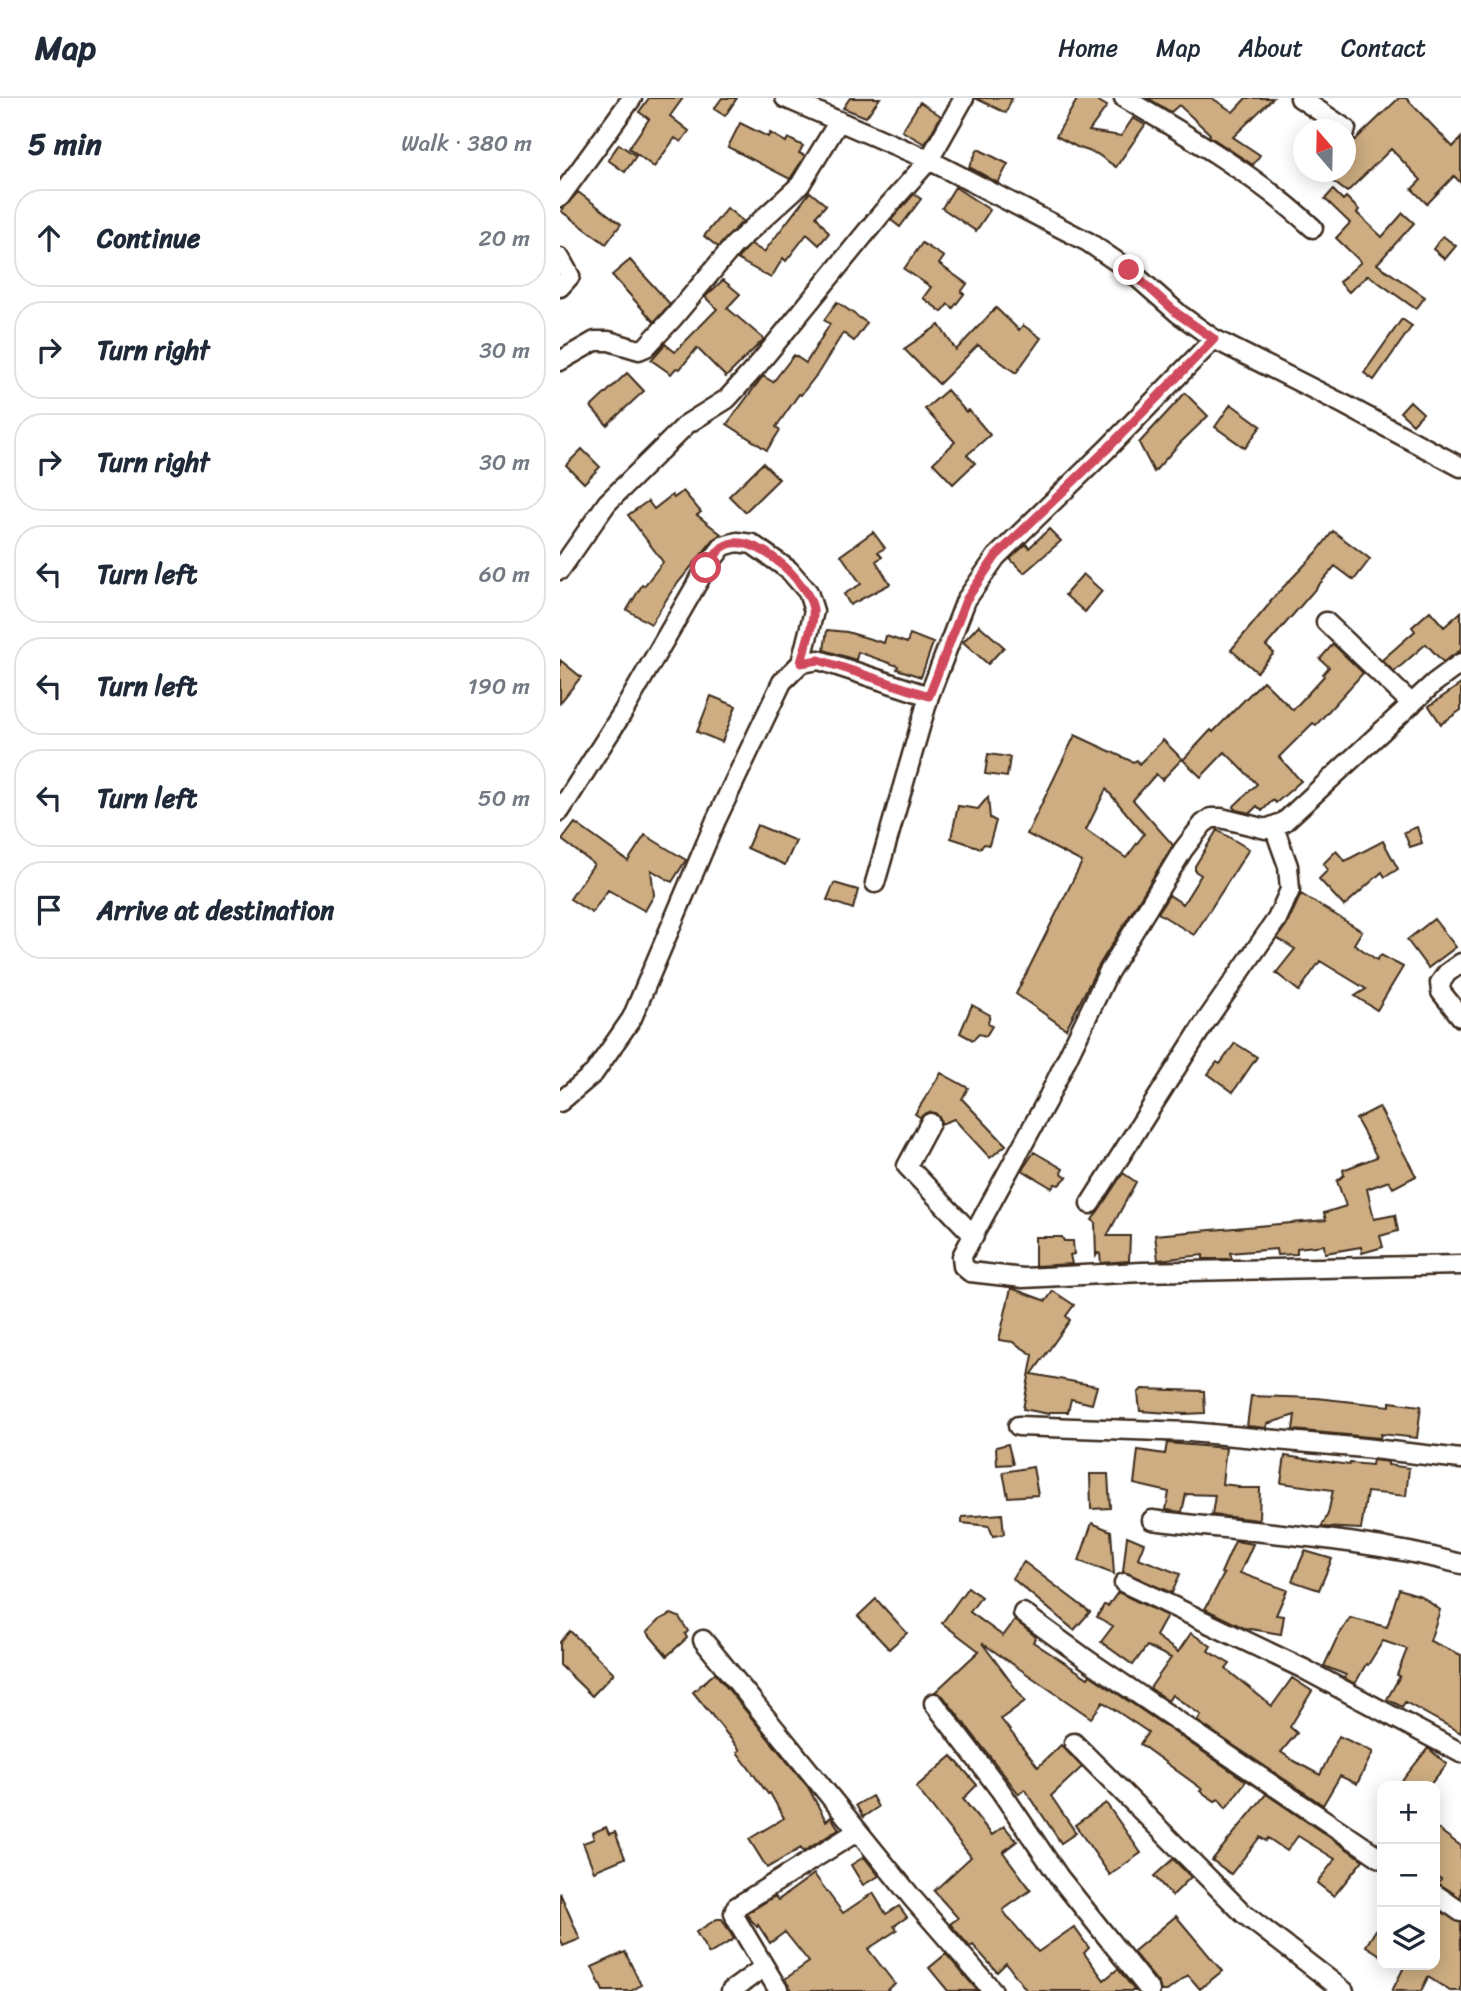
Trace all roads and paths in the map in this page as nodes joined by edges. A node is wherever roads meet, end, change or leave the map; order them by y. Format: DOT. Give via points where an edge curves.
graph roads {
  1 [pos="632,98"];
  2 [pos="785,98"];
  3 [pos="964,98"];
  4 [pos="1124,98"];
  5 [pos="1300,98"];
  6 [pos="1331,119"];
  7 [pos="839,121"];
  8 [pos="929,160"];
  9 [pos="560,197"];
  10 [pos="1313,228"];
  11 [pos="560,258"];
  12 [pos="560,287"];
  13 [pos="1214,339"];
  14 [pos="560,361"];
  15 [pos="1461,467"];
  16 [pos="560,570"];
  17 [pos="1326,622"];
  18 [pos="801,663"];
  19 [pos="1461,663"];
  20 [pos="929,696"];
  21 [pos="1412,704"];
  22 [pos="560,811"];
  23 [pos="1274,827"];
  24 [pos="875,883"];
  25 [pos="1461,964"];
  26 [pos="1461,1017"];
  27 [pos="560,1102"];
  28 [pos="930,1123"];
  29 [pos="1090,1204"];
  30 [pos="974,1236"];
  31 [pos="1461,1265"];
  32 [pos="1018,1426"];
  33 [pos="1461,1459"];
  34 [pos="1152,1520"];
  35 [pos="1461,1564"];
  36 [pos="1125,1583"];
  37 [pos="1023,1613"];
  38 [pos="703,1640"];
  39 [pos="934,1703"];
  40 [pos="1074,1743"];
  41 [pos="1461,1753"];
  42 [pos="858,1831"];
  43 [pos="1377,1857"];
  44 [pos="1440,1897"];
  45 [pos="1461,1912"];
  46 [pos="764,1967"];
  47 [pos="731,1991"];
  48 [pos="779,1991"];
  49 [pos="993,1991"];
  50 [pos="1150,1991"];
  51 [pos="1344,1991"];
  1 -- 9 [label="street"];
  2 -- 7 [label="street"];
  3 -- 8 [label="street"];
  4 -- 10 [label="street" via="1223,160"];
  5 -- 6 [label="street"];
  7 -- 8 [label="street"];
  7 -- 14 [label="street" via="800,185 734,245 646,347 595,341"];
  8 -- 13 [label="street" via="1088,242"];
  8 -- 16 [label="street" via="757,366 727,399 667,442 607,503"];
  11 -- 12 [label="street" via="570,276"];
  13 -- 15 [label="street"];
  13 -- 20 [label="street" via="996,556 966,600"];
  17 -- 21 [label="street"];
  18 -- 20 [label="street" via="819,660"];
  18 -- 22 [label="street" via="814,611 808,592 789,570 752,544 723,546"];
  18 -- 27 [label="street" via="782,682 716,820 632,1018 594,1073"];
  19 -- 21 [label="street"];
  20 -- 24 [label="street"];
  21 -- 23 [label="street"];
  23 -- 29 [label="street" via="1288,866 1290,890 1277,919"];
  23 -- 30 [label="street" via="1266,830 1211,818 1183,850 1108,973"];
  25 -- 26 [label="street" via="1440,983 1441,992"];
  28 -- 30 [label="street" via="907,1166"];
  30 -- 31 [label="street" via="962,1256 963,1266 970,1272 1023,1278"];
  32 -- 33 [label="street" via="1190,1432"];
  34 -- 35 [label="street" via="1340,1539"];
  36 -- 41 [label="street" via="1302,1668"];
  37 -- 43 [label="street"];
  38 -- 42 [label="street"];
  39 -- 50 [label="street" via="1059,1877"];
  40 -- 51 [label="street" via="1244,1914"];
  42 -- 46 [label="street" via="736,1907 736,1919"];
  42 -- 49 [label="street"];
  44 -- 45 [label="street"];
  46 -- 47 [label="street"];
  46 -- 48 [label="street"];
}
